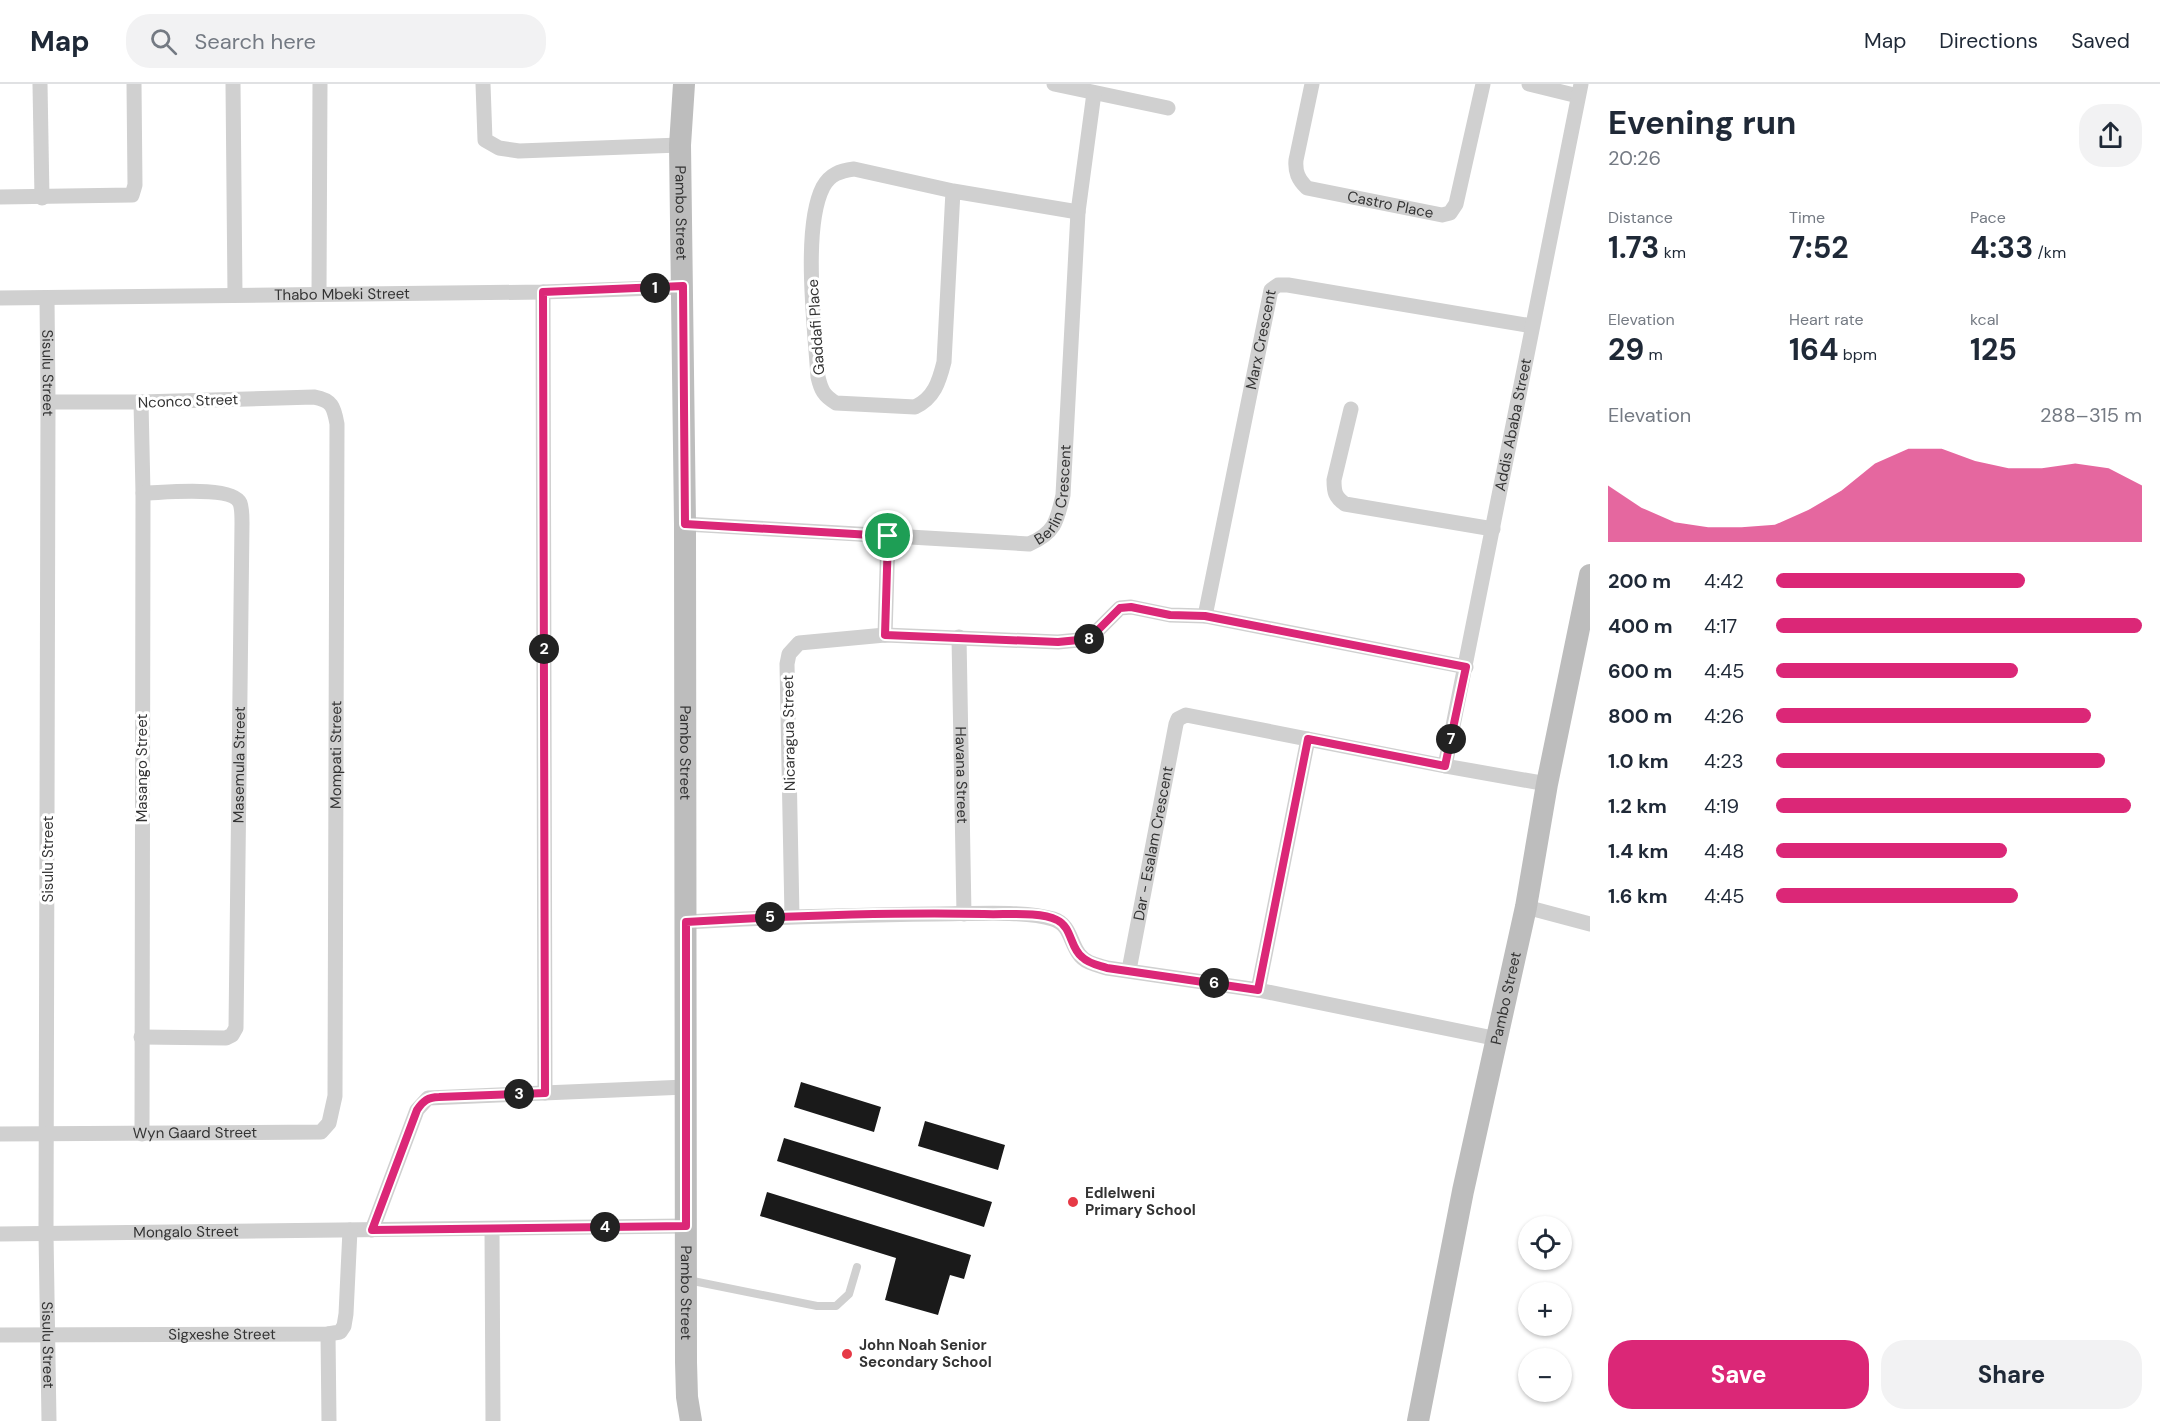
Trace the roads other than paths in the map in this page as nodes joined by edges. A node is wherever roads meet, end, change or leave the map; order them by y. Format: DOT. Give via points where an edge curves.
graph roads {
  1 [pos="40,84"];
  2 [pos="134,84"];
  3 [pos="233,84"];
  4 [pos="320,84"];
  5 [pos="483,84"];
  6 [pos="684,84"];
  7 [pos="1054,84"];
  8 [pos="1312,84"];
  9 [pos="1483,84"];
  10 [pos="1529,84"];
  11 [pos="1580,90"];
  12 [pos="1094,93"];
  13 [pos="1168,108"];
  14 [pos="680,145"];
  15 [pos="953,191"];
  16 [pos="0,197"];
  17 [pos="42,198"];
  18 [pos="1078,212"];
  19 [pos="683,286"];
  20 [pos="543,292"];
  21 [pos="319,294"];
  22 [pos="235,295"];
  23 [pos="0,298"];
  24 [pos="47,298"];
  25 [pos="1532,326"];
  26 [pos="327,400"];
  27 [pos="48,402"];
  28 [pos="141,402"];
  29 [pos="1351,409"];
  30 [pos="143,493"];
  31 [pos="685,524"];
  32 [pos="1492,529"];
  33 [pos="888,536"];
  34 [pos="1590,575"];
  35 [pos="1205,616"];
  36 [pos="885,635"];
  37 [pos="959,637"];
  38 [pos="1466,667"];
  39 [pos="1308,739"];
  40 [pos="1445,766"];
  41 [pos="1547,784"];
  42 [pos="1526,907"];
  43 [pos="964,914"];
  44 [pos="792,916"];
  45 [pos="686,922"];
  46 [pos="1590,924"];
  47 [pos="1129,970"];
  48 [pos="1258,990"];
  49 [pos="141,1037"];
  50 [pos="1498,1039"];
  51 [pos="686,1088"];
  52 [pos="545,1093"];
  53 [pos="332,1114"];
  54 [pos="0,1134"];
  55 [pos="47,1134"];
  56 [pos="142,1134"];
  57 [pos="686,1226"];
  58 [pos="492,1228"];
  59 [pos="350,1230"];
  60 [pos="372,1230"];
  61 [pos="0,1234"];
  62 [pos="46,1234"];
  63 [pos="857,1267"];
  64 [pos="687,1280"];
  65 [pos="328,1334"];
  66 [pos="0,1335"];
  67 [pos="49,1335"];
  68 [pos="49,1421"];
  69 [pos="329,1421"];
  70 [pos="493,1421"];
  71 [pos="691,1421"];
  72 [pos="1418,1421"];
  1 -- 17 [label="street"];
  2 -- 17 [label="street" via="132,195"];
  3 -- 22 [label="street"];
  4 -- 21 [label="street"];
  5 -- 14 [label="street" via="485,140 499,148 519,151"];
  6 -- 14 [label="street, Pambo Street"];
  7 -- 12 [label="street"];
  8 -- 9 [label="street, Castro Place" via="1295,171 1307,188 1442,214 1450,213 1456,204"];
  10 -- 11 [label="street"];
  11 -- 25 [label="street, Addis Ababa Street"];
  12 -- 13 [label="street"];
  12 -- 18 [label="street, Berlin Crescent"];
  14 -- 19 [label="street, Pambo Street"];
  15 -- 15 [label="street, Gaddafi Place" via="854,169 837,172 824,186 813,222 813,287 818,377 826,397 836,403 915,407 932,395 944,362"];
  15 -- 18 [label="street, Gaddafi Place"];
  16 -- 17 [label="street"];
  18 -- 33 [label="street, Berlin Crescent" via="1063,495 1052,529 1029,544"];
  19 -- 20 [label="street, Thabo Mbeki Street"];
  19 -- 31 [label="street, Pambo Street"];
  20 -- 21 [label="street, Thabo Mbeki Street"];
  20 -- 52 [label="street"];
  21 -- 22 [label="street, Thabo Mbeki Street"];
  22 -- 24 [label="street, Thabo Mbeki Street"];
  23 -- 24 [label="street, Thabo Mbeki Street"];
  24 -- 27 [label="street, Sisulu Street"];
  25 -- 32 [label="street, Addis Ababa Street"];
  25 -- 35 [label="street, Marx Crescent" via="1288,285 1271,290"];
  26 -- 28 [label="street, Nconco Street" via="314,397"];
  26 -- 53 [label="street, Mompati Street" via="334,407 337,424"];
  27 -- 28 [label="street, Nconco Street"];
  27 -- 55 [label="street, Sisulu Street"];
  28 -- 30 [label="street, Masango Street"];
  29 -- 32 [label="street" via="1334,480 1337,499 1345,504"];
  30 -- 49 [label="street, Masango Street"];
  30 -- 49 [label="street, Masemula Street" via="226,493 240,503 242,523 236,1028 226,1038"];
  31 -- 33 [label="street, Berlin Crescent"];
  31 -- 45 [label="street, Pambo Street"];
  32 -- 38 [label="street, Addis Ababa Street"];
  33 -- 36 [label="street"];
  34 -- 41 [label="street, Pambo Street"];
  35 -- 37 [label="street, Nicaragua Street" via="1125,607 1084,640"];
  35 -- 38 [label="street, Nicaragua Street"];
  36 -- 37 [label="street, Nicaragua Street"];
  36 -- 44 [label="street, Nicaragua Street" via="808,641 799,643 789,654"];
  37 -- 43 [label="street, Havana Street"];
  38 -- 40 [label="street, Addis Ababa Street"];
  39 -- 40 [label="street, Dar - Esalam Crescent"];
  39 -- 47 [label="street, Dar - Esalam Crescent" via="1186,715 1178,719"];
  39 -- 48 [label="street"];
  40 -- 41 [label="street, Dar - Esalam Crescent"];
  41 -- 42 [label="street, Pambo Street"];
  42 -- 46 [label="street"];
  42 -- 50 [label="street, Pambo Street"];
  43 -- 44 [label="street"];
  43 -- 47 [label="street" via="1040,915 1057,920 1069,931 1079,956 1107,968"];
  44 -- 45 [label="street"];
  45 -- 51 [label="street, Pambo Street"];
  47 -- 48 [label="street"];
  48 -- 50 [label="street"];
  49 -- 56 [label="street, Masango Street"];
  50 -- 72 [label="street, Pambo Street" via="1462,1191"];
  51 -- 52 [label="street"];
  51 -- 57 [label="street, Pambo Street"];
  52 -- 60 [label="street" via="428,1098 417,1110"];
  53 -- 56 [label="street, Wyn Gaard Street" via="321,1132"];
  54 -- 55 [label="street, Wyn Gaard Street"];
  55 -- 56 [label="street, Wyn Gaard Street"];
  55 -- 62 [label="street, Sisulu Street"];
  57 -- 58 [label="street, Mongalo Street"];
  57 -- 64 [label="street, Pambo Street"];
  58 -- 60 [label="street, Mongalo Street"];
  58 -- 70 [label="street"];
  59 -- 60 [label="street, Mongalo Street"];
  59 -- 62 [label="street, Mongalo Street"];
  59 -- 65 [label="street" via="345,1326 340,1332"];
  61 -- 62 [label="street, Mongalo Street"];
  62 -- 67 [label="street, Sisulu Street"];
  63 -- 64 [label="lane" via="849,1294 836,1306 817,1306"];
  64 -- 71 [label="street, Pambo Street" via="686,1362"];
  65 -- 67 [label="street, Sigxeshe Street"];
  65 -- 69 [label="street"];
  66 -- 67 [label="street, Sigxeshe Street"];
  67 -- 68 [label="street, Sisulu Street"];
}
